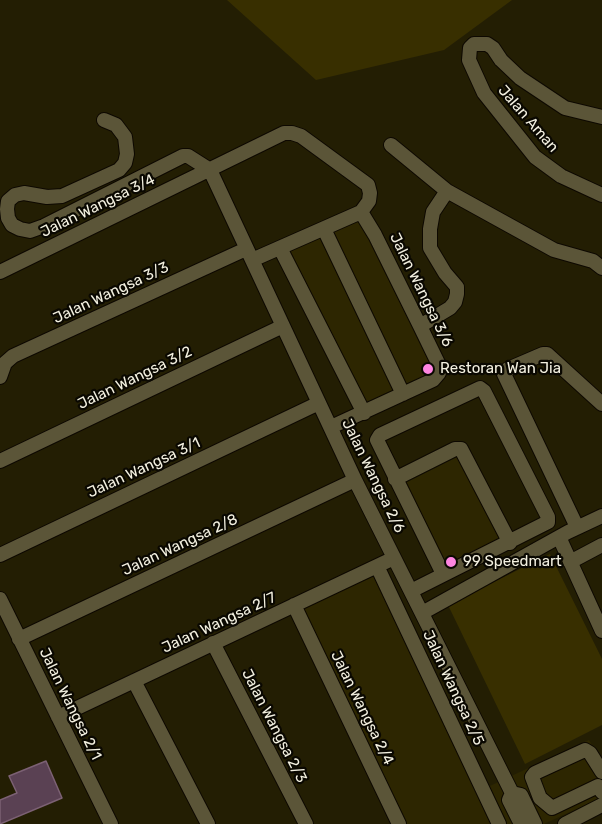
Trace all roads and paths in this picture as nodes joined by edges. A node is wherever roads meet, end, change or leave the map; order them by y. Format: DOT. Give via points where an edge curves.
graph roads {
  1 [pos="602,117"];
  2 [pos="104,120"];
  3 [pos="391,145"];
  4 [pos="210,170"];
  5 [pos="447,191"];
  6 [pos="602,195"];
  7 [pos="361,212"];
  8 [pos="324,229"];
  9 [pos="280,248"];
  10 [pos="249,255"];
  11 [pos="602,268"];
  12 [pos="0,272"];
  13 [pos="284,326"];
  14 [pos="420,326"];
  15 [pos="0,377"];
  16 [pos="403,394"];
  17 [pos="319,403"];
  18 [pos="602,404"];
  19 [pos="364,413"];
  20 [pos="331,427"];
  21 [pos="0,461"];
  22 [pos="395,479"];
  23 [pos="355,480"];
  24 [pos="602,516"];
  25 [pos="577,527"];
  26 [pos="559,537"];
  27 [pos="510,543"];
  28 [pos="602,545"];
  29 [pos="0,555"];
  30 [pos="394,558"];
  31 [pos="570,562"];
  32 [pos="377,566"];
  33 [pos="443,574"];
  34 [pos="411,591"];
  35 [pos="0,599"];
  36 [pos="294,605"];
  37 [pos="422,613"];
  38 [pos="602,631"];
  39 [pos="19,639"];
  40 [pos="213,644"];
  41 [pos="135,681"];
  42 [pos="58,717"];
  43 [pos="602,772"];
  44 [pos="602,792"];
  45 [pos="512,793"];
  46 [pos="602,805"];
  47 [pos="517,822"];
  48 [pos="111,824"];
  49 [pos="208,824"];
  50 [pos="306,824"];
  51 [pos="399,824"];
  52 [pos="499,824"];
  53 [pos="535,824"];
  54 [pos="565,824"];
  1 -- 6 [label="street, Jalan Aman" via="565,108 520,78 487,44 470,48 469,60 484,93 535,157 561,176"];
  2 -- 4 [label="street" via="116,125 125,137 127,154 119,170 62,196 15,195 6,209 12,225 30,231 44,226 183,156"];
  3 -- 5 [label="street"];
  4 -- 7 [label="street, Jalan Wangsa 3/4" via="274,137 292,133 308,140 368,184 369,201"];
  4 -- 10 [label="street, Jalan Wangsa 2/6"];
  4 -- 12 [label="street, Jalan Wangsa 3/4"];
  5 -- 11 [label="street" via="554,250 593,261"];
  5 -- 14 [label="street" via="433,212 430,248 458,294 450,308"];
  7 -- 8 [label="street, Jalan Wangsa 3/3"];
  7 -- 14 [label="street, Jalan Wangsa 3/6"];
  8 -- 9 [label="street, Jalan Wangsa 3/3"];
  8 -- 16 [label="street"];
  9 -- 10 [label="street, Jalan Wangsa 3/3"];
  9 -- 19 [label="street"];
  10 -- 13 [label="street, Jalan Wangsa 2/6"];
  10 -- 15 [label="street, Jalan Wangsa 3/3" via="13,356 5,363"];
  13 -- 17 [label="street, Jalan Wangsa 2/6"];
  13 -- 21 [label="street, Jalan Wangsa 3/2"];
  14 -- 16 [label="street, Jalan Wangsa 3/6" via="439,373 434,380"];
  16 -- 19 [label="street, Jalan Wangsa 3/6"];
  17 -- 20 [label="street, Jalan Wangsa 2/6"];
  17 -- 29 [label="street, Jalan Wangsa 3/1"];
  18 -- 25 [label="street" via="547,354 504,374"];
  19 -- 20 [label="street, Jalan Wangsa 3/6"];
  20 -- 23 [label="street, Jalan Wangsa 2/6"];
  22 -- 27 [label="street" via="460,449"];
  22 -- 27 [label="street" via="377,443 378,437 482,389 549,519"];
  22 -- 33 [label="street"];
  23 -- 30 [label="street, Jalan Wangsa 2/6"];
  23 -- 39 [label="street, Jalan Wangsa 2/8"];
  24 -- 25 [label="street"];
  25 -- 26 [label="street"];
  26 -- 31 [label="street"];
  26 -- 37 [label="street"];
  27 -- 33 [label="street"];
  28 -- 31 [label="street"];
  30 -- 32 [label="street, Jalan Wangsa 2/7"];
  30 -- 34 [label="street, Jalan Wangsa 2/6"];
  31 -- 38 [label="street"];
  32 -- 36 [label="street, Jalan Wangsa 2/7"];
  32 -- 52 [label="street, Jalan Wangsa 2/5"];
  33 -- 34 [label="street"];
  34 -- 37 [label="street, Jalan Wangsa 2/6"];
  35 -- 39 [label="street, Jalan Wangsa 2/1"];
  36 -- 40 [label="street, Jalan Wangsa 2/7"];
  36 -- 51 [label="street, Jalan Wangsa 2/4"];
  37 -- 45 [label="street, Jalan Wangsa 2/6"];
  39 -- 42 [label="street, Jalan Wangsa 2/1"];
  40 -- 41 [label="street, Jalan Wangsa 2/7"];
  40 -- 50 [label="street, Jalan Wangsa 2/3"];
  41 -- 42 [label="street, Jalan Wangsa 2/7"];
  41 -- 49 [label="street"];
  42 -- 48 [label="street, Jalan Wangsa 2/1"];
  43 -- 44 [label="street" via="585,750 535,772 532,777 540,798 552,808 598,786"];
  45 -- 47 [label="street, Jalan Wangsa 2/6" via="509,800"];
  45 -- 53 [label="street, Jalan Wangsa 2/6" via="521,795"];
  46 -- 54 [label="street"];
}
